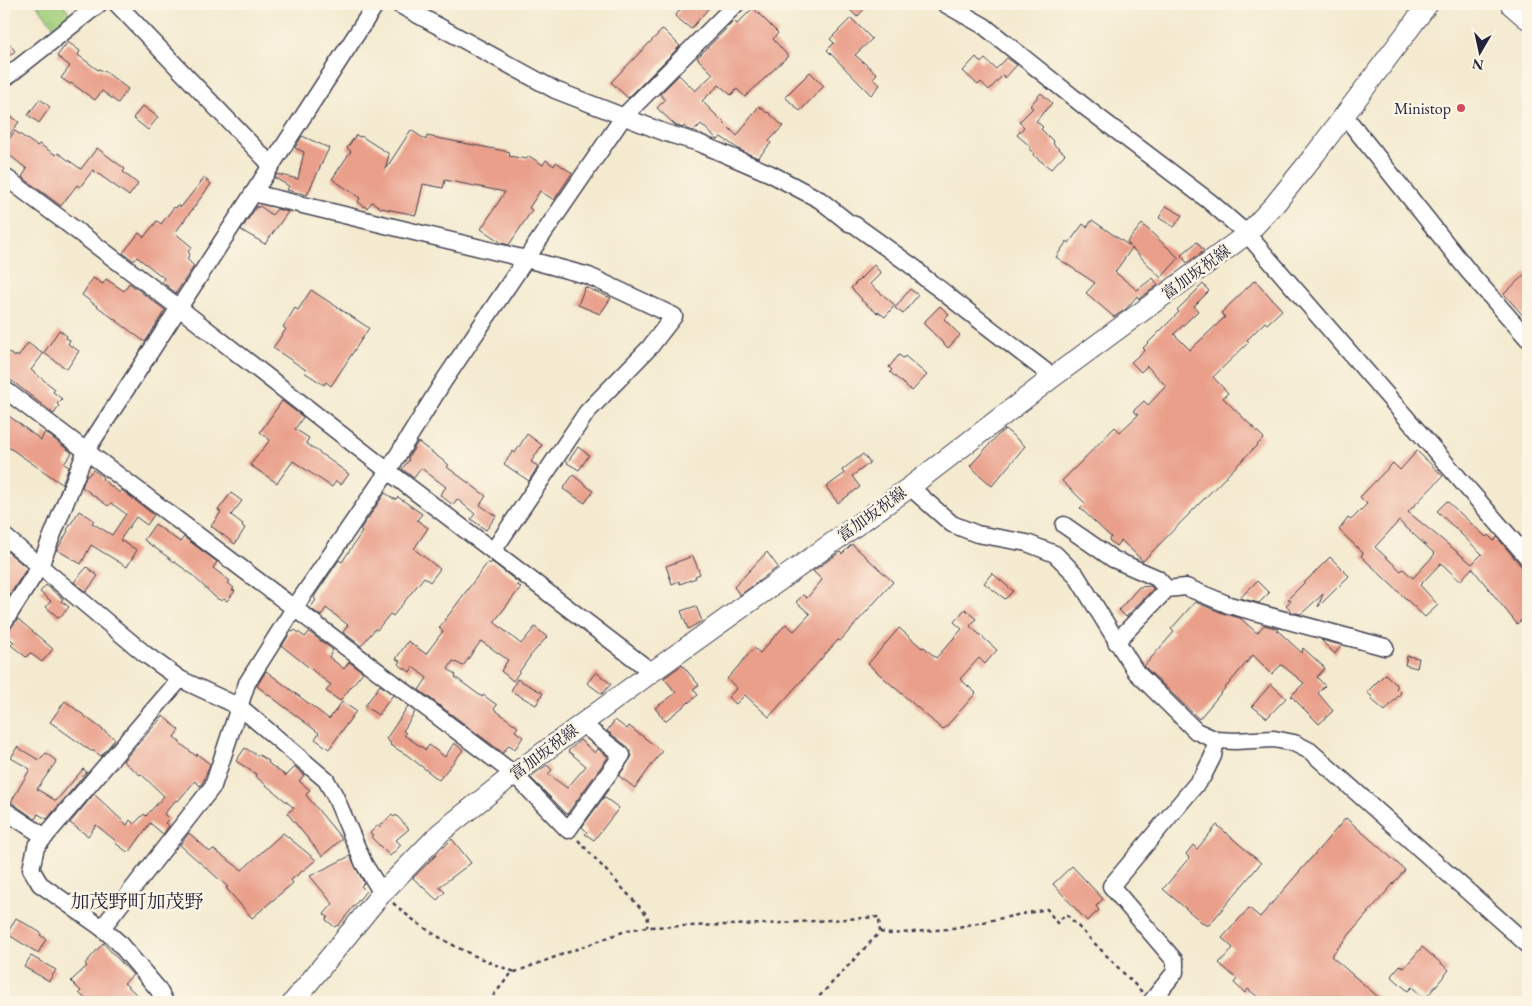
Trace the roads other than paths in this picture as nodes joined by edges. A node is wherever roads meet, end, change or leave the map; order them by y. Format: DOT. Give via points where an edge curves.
graph roads {
  1 [pos="99,4"];
  2 [pos="117,4"];
  3 [pos="376,4"];
  4 [pos="398,4"];
  5 [pos="736,4"];
  6 [pos="945,4"];
  7 [pos="1428,4"];
  8 [pos="1513,4"];
  9 [pos="1528,17"];
  10 [pos="4,80"];
  11 [pos="1344,115"];
  12 [pos="624,116"];
  13 [pos="271,165"];
  14 [pos="4,176"];
  15 [pos="253,193"];
  16 [pos="1246,234"];
  17 [pos="526,259"];
  18 [pos="178,307"];
  19 [pos="1528,339"];
  20 [pos="1053,377"];
  21 [pos="4,388"];
  22 [pos="86,451"];
  23 [pos="388,471"];
  24 [pos="910,487"];
  25 [pos="1064,524"];
  26 [pos="4,536"];
  27 [pos="493,551"];
  28 [pos="1528,558"];
  29 [pos="40,566"];
  30 [pos="1167,589"];
  31 [pos="295,607"];
  32 [pos="4,622"];
  33 [pos="1116,642"];
  34 [pos="1386,647"];
  35 [pos="652,672"];
  36 [pos="180,679"];
  37 [pos="240,707"];
  38 [pos="582,724"];
  39 [pos="1216,740"];
  40 [pos="514,774"];
  41 [pos="4,810"];
  42 [pos="45,837"];
  43 [pos="382,893"];
  44 [pos="102,928"];
  45 [pos="1528,945"];
  46 [pos="296,1001"];
  47 [pos="165,1002"];
  48 [pos="1151,1002"];
  1 -- 10 [label="street"];
  2 -- 13 [label="street"];
  3 -- 13 [label="street"];
  4 -- 12 [label="street" via="555,90"];
  5 -- 12 [label="street"];
  6 -- 16 [label="street" via="984,26 1209,201"];
  7 -- 11 [label="main road, 富加坂祝線"];
  8 -- 9 [label="highway"];
  11 -- 16 [label="main road, 富加坂祝線" via="1275,204"];
  11 -- 19 [label="street" via="1469,272"];
  12 -- 17 [label="street"];
  12 -- 20 [label="street" via="699,143 771,174 820,200 916,269"];
  13 -- 15 [label="street"];
  14 -- 18 [label="street"];
  15 -- 17 [label="street"];
  15 -- 18 [label="street"];
  16 -- 20 [label="main road, 富加坂祝線"];
  16 -- 28 [label="street"];
  17 -- 23 [label="street"];
  17 -- 27 [label="street" via="589,276 674,316 650,347 587,412"];
  18 -- 22 [label="street"];
  18 -- 23 [label="street"];
  20 -- 24 [label="main road, 富加坂祝線"];
  21 -- 22 [label="street"];
  22 -- 29 [label="street"];
  22 -- 31 [label="street"];
  23 -- 27 [label="street"];
  23 -- 31 [label="street"];
  24 -- 33 [label="street" via="952,524 977,534 1027,543 1055,554 1076,575"];
  24 -- 35 [label="main road, 富加坂祝線"];
  25 -- 30 [label="street" via="1113,559 1157,578"];
  26 -- 29 [label="street"];
  27 -- 35 [label="street"];
  29 -- 32 [label="street"];
  29 -- 36 [label="street" via="145,654"];
  30 -- 33 [label="street"];
  30 -- 34 [label="street" via="1186,587 1229,605"];
  31 -- 37 [label="street" via="247,683"];
  31 -- 40 [label="street"];
  33 -- 39 [label="street" via="1136,672 1196,731"];
  35 -- 38 [label="main road, 富加坂祝線"];
  36 -- 37 [label="street"];
  36 -- 42 [label="street"];
  37 -- 43 [label="street" via="326,780 364,864"];
  37 -- 44 [label="street" via="213,786"];
  38 -- 40 [label="main road, 富加坂祝線"];
  38 -- 40 [label="street" via="622,754 568,830"];
  39 -- 45 [label="street" via="1274,739 1294,743 1310,751"];
  39 -- 48 [label="street" via="1213,756 1203,776 1111,886 1175,961 1175,972"];
  40 -- 43 [label="main road, 富加坂祝線" via="441,832"];
  41 -- 42 [label="street"];
  42 -- 44 [label="street" via="36,847 31,869 40,884"];
  43 -- 46 [label="main road, 富加坂祝線"];
  44 -- 47 [label="street" via="147,976"];
}
